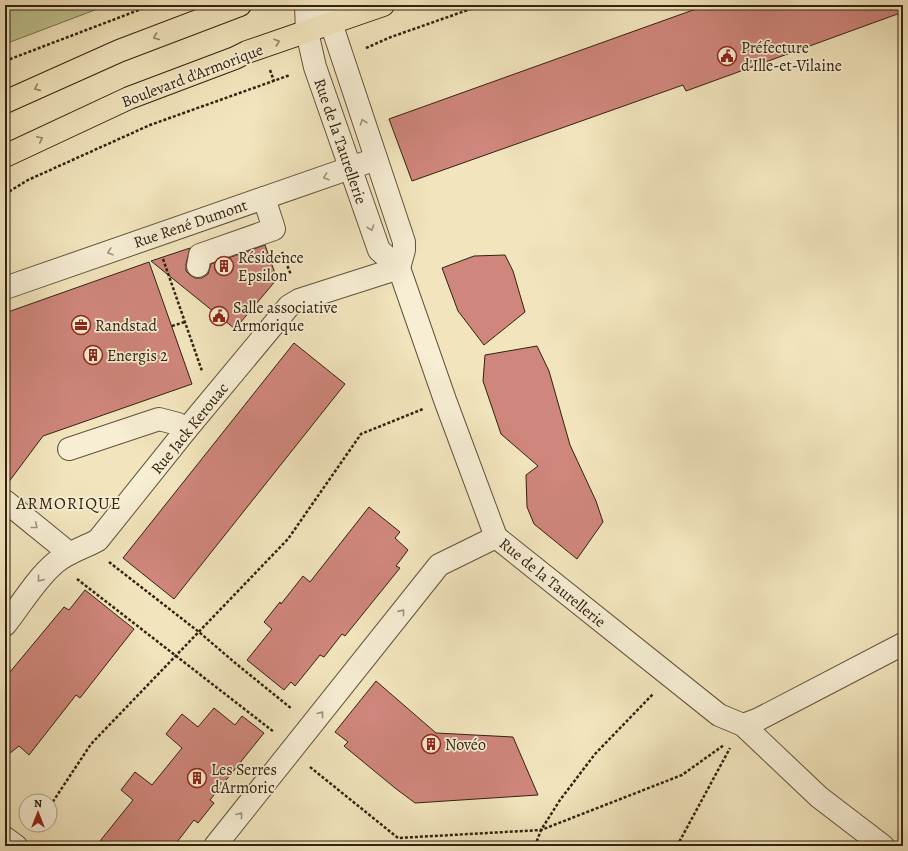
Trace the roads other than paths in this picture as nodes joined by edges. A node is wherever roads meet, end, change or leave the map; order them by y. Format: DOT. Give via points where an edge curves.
graph roads {
  1 [pos="240,5"];
  2 [pos="306,5"];
  3 [pos="320,5"];
  4 [pos="383,5"];
  5 [pos="331,23"];
  6 [pos="307,32"];
  7 [pos="5,102"];
  8 [pos="5,156"];
  9 [pos="376,159"];
  10 [pos="351,167"];
  11 [pos="264,198"];
  12 [pos="198,266"];
  13 [pos="399,268"];
  14 [pos="5,288"];
  15 [pos="186,430"];
  16 [pos="68,449"];
  17 [pos="5,501"];
  18 [pos="496,537"];
  19 [pos="71,554"];
  20 [pos="5,625"];
  21 [pos="903,644"];
  22 [pos="743,725"];
  23 [pos="5,838"];
  24 [pos="16,846"];
  25 [pos="215,846"];
  26 [pos="883,846"];
  1 -- 7 [label="main road, one-way" via="119,51"];
  2 -- 6 [label="street, Rue de la Taurellerie"];
  3 -- 5 [label="street, Rue de la Taurellerie"];
  4 -- 5 [label="main road, Boulevard d'Armorique"];
  5 -- 6 [label="main road, Boulevard d'Armorique"];
  9 -- 5 [label="street, Rue de la Taurellerie, one-way"];
  8 -- 6 [label="main road, Boulevard d'Armorique, one-way" via="129,98 247,52"];
  6 -- 10 [label="street, Rue de la Taurellerie"];
  9 -- 10 [label="street, Rue René Dumont"];
  9 -- 13 [label="street, Rue de la Taurellerie" via="404,242"];
  10 -- 11 [label="street, Rue René Dumont, one-way"];
  10 -- 13 [label="street, Rue de la Taurellerie, one-way" via="379,250"];
  11 -- 12 [label="street" via="274,229 200,255"];
  11 -- 14 [label="street, Rue René Dumont, one-way"];
  13 -- 15 [label="street, Rue Jack Kerouac" via="299,300 289,306"];
  13 -- 18 [label="street, Rue de la Taurellerie"];
  15 -- 16 [label="street" via="178,424 159,419"];
  15 -- 19 [label="street, Rue Jack Kerouac" via="98,540"];
  17 -- 19 [label="street, one-way"];
  18 -- 22 [label="street, Rue de la Taurellerie" via="719,715"];
  25 -- 18 [label="street, one-way" via="439,565"];
  19 -- 20 [label="street, Rue Jack Kerouac, one-way" via="42,576"];
  21 -- 22 [label="street"];
  22 -- 26 [label="street, Rue de la Taurellerie" via="819,797"];
  23 -- 24 [label="street"];
}
